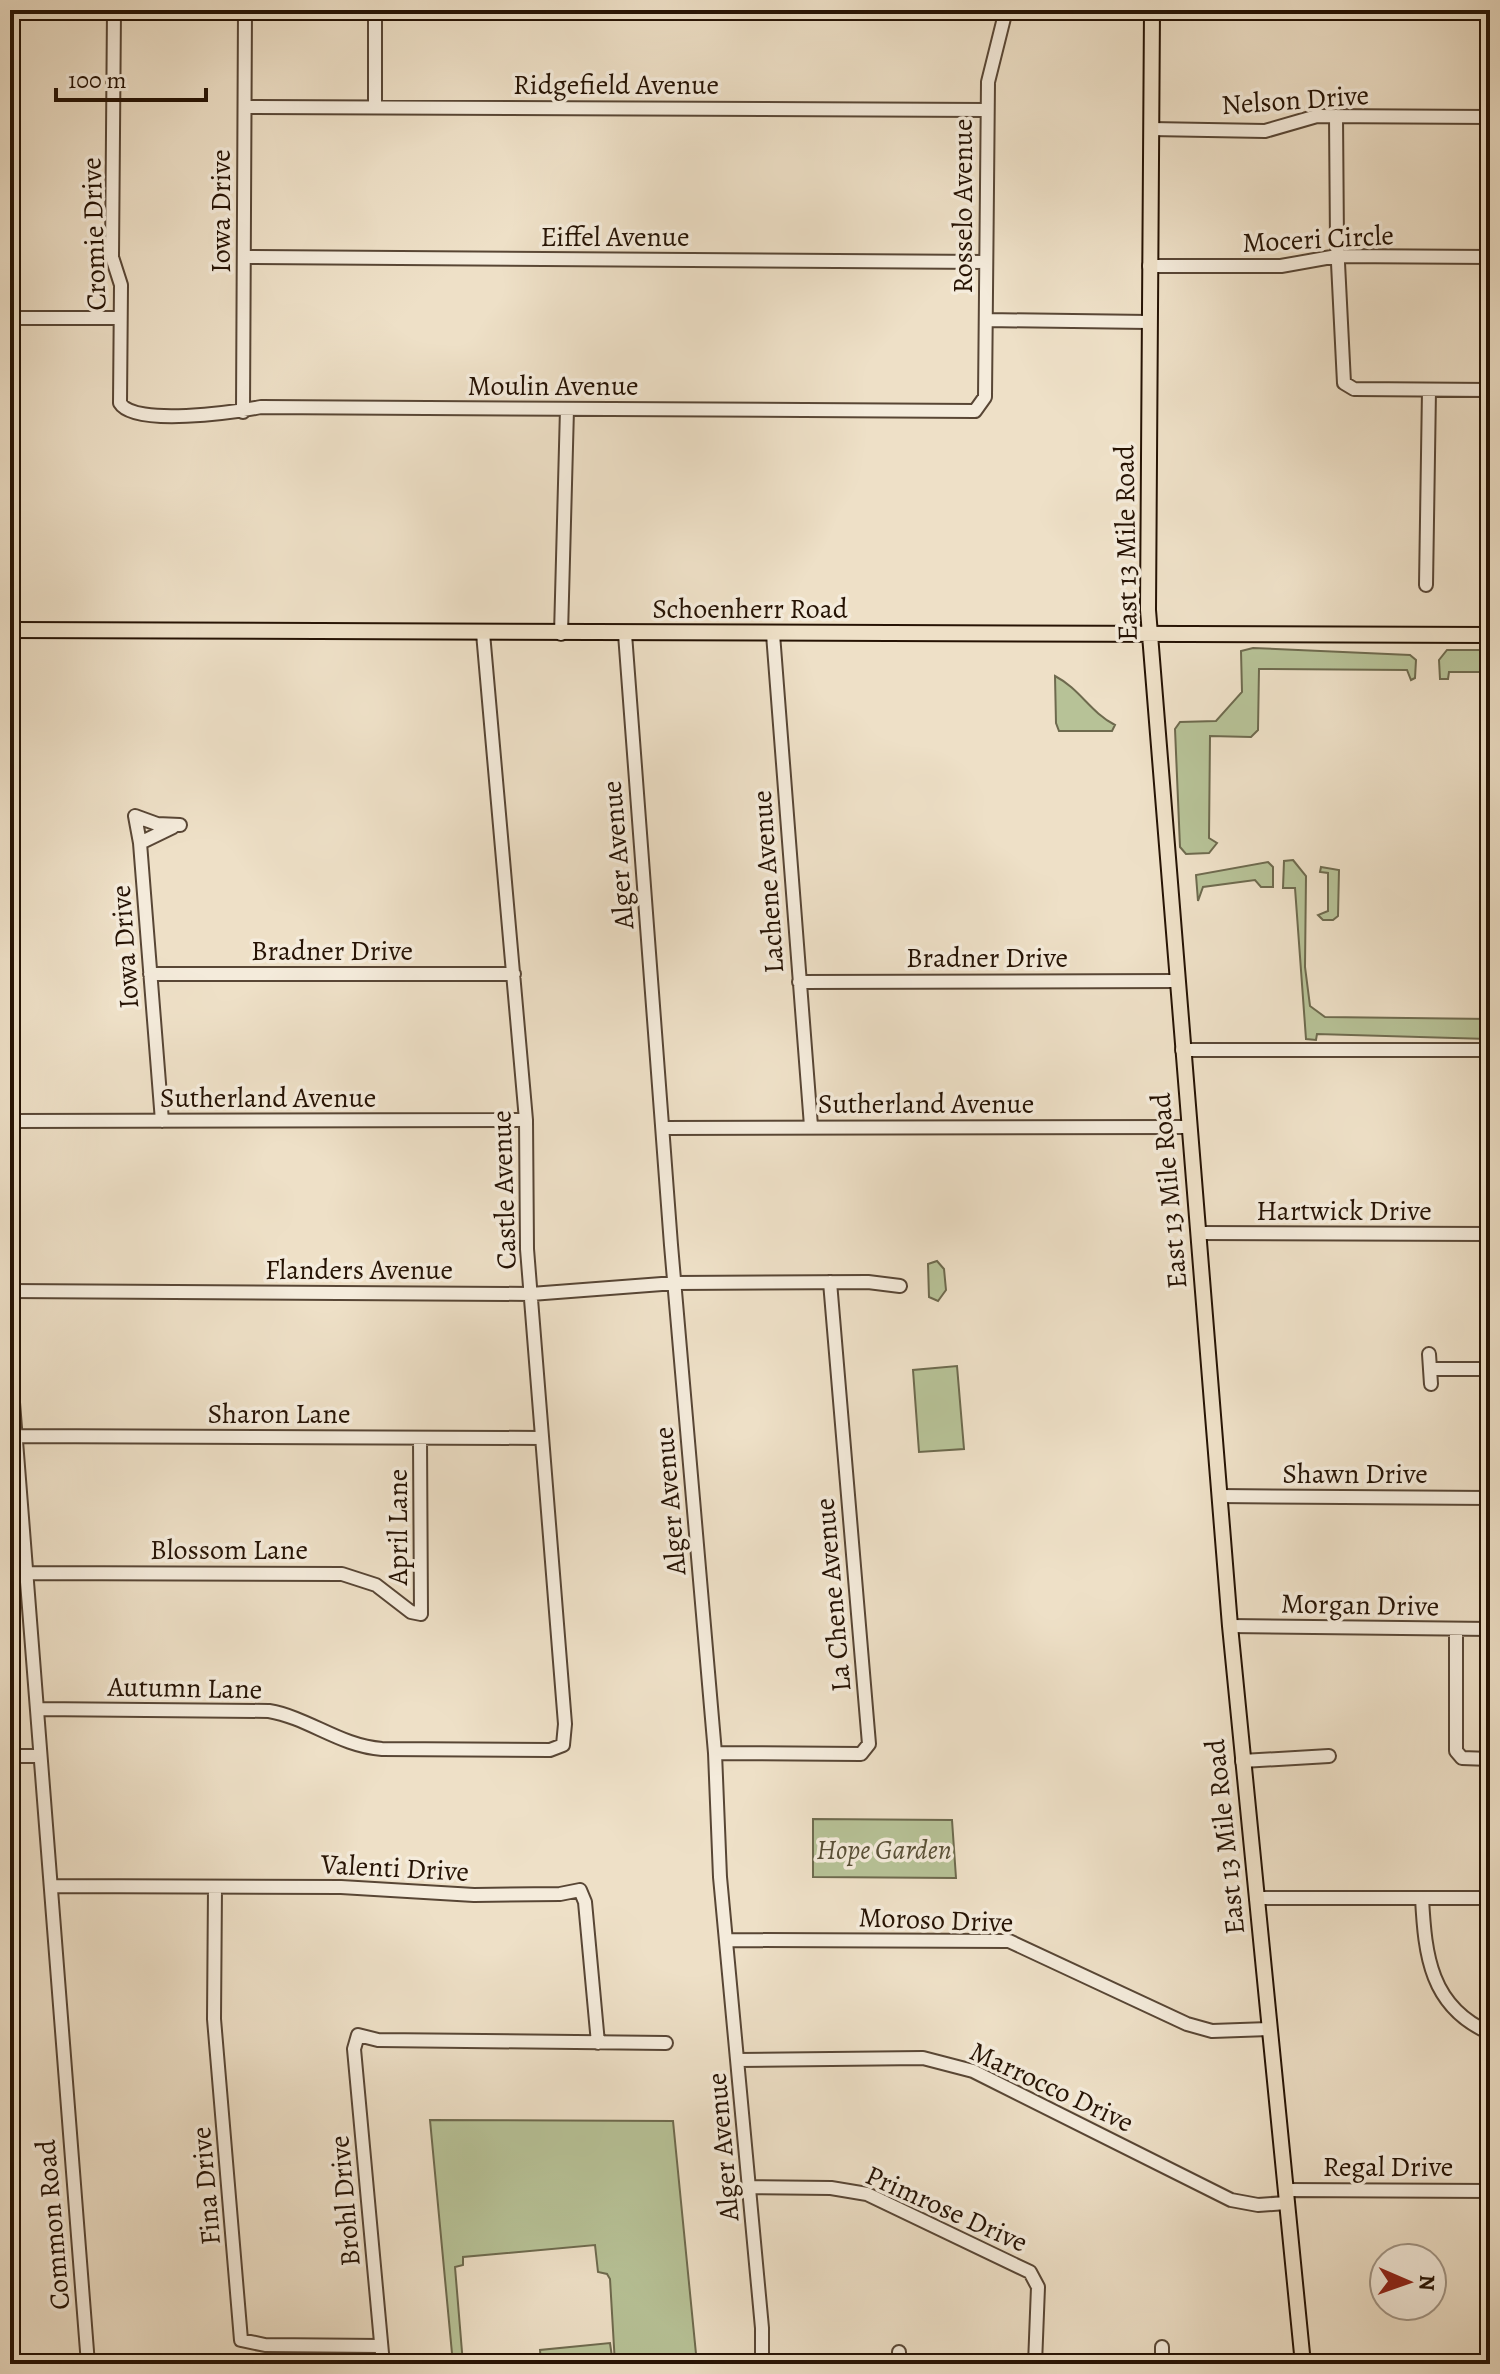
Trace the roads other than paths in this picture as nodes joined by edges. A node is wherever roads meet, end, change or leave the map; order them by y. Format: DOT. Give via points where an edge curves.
graph roads {
  1 [pos="114,10"];
  2 [pos="245,10"];
  3 [pos="375,10"];
  4 [pos="1006,10"];
  5 [pos="1152,10"];
  6 [pos="245,107"];
  7 [pos="375,107"];
  8 [pos="987,110"];
  9 [pos="1336,116"];
  10 [pos="1490,117"];
  11 [pos="1151,129"];
  12 [pos="1337,256"];
  13 [pos="244,257"];
  14 [pos="1490,257"];
  15 [pos="986,262"];
  16 [pos="1149,266"];
  17 [pos="10,318"];
  18 [pos="120,318"];
  19 [pos="986,320"];
  20 [pos="1149,322"];
  21 [pos="1429,390"];
  22 [pos="1490,390"];
  23 [pos="984,404"];
  24 [pos="123,408"];
  25 [pos="567,409"];
  26 [pos="243,412"];
  27 [pos="1426,585"];
  28 [pos="10,630"];
  29 [pos="1151,632"];
  30 [pos="483,633"];
  31 [pos="561,634"];
  32 [pos="625,634"];
  33 [pos="773,634"];
  34 [pos="1490,635"];
  35 [pos="140,843"];
  36 [pos="150,974"];
  37 [pos="514,974"];
  38 [pos="1176,981"];
  39 [pos="799,982"];
  40 [pos="1182,1050"];
  41 [pos="1490,1050"];
  42 [pos="526,1120"];
  43 [pos="10,1121"];
  44 [pos="162,1121"];
  45 [pos="811,1126"];
  46 [pos="1188,1127"];
  47 [pos="663,1128"];
  48 [pos="1198,1233"];
  49 [pos="1490,1234"];
  50 [pos="830,1282"];
  51 [pos="675,1283"];
  52 [pos="900,1286"];
  53 [pos="10,1291"];
  54 [pos="531,1294"];
  55 [pos="1429,1354"];
  56 [pos="10,1364"];
  57 [pos="1430,1369"];
  58 [pos="1490,1369"];
  59 [pos="1431,1384"];
  60 [pos="16,1436"];
  61 [pos="420,1438"];
  62 [pos="542,1438"];
  63 [pos="1219,1496"];
  64 [pos="1490,1498"];
  65 [pos="16,1510"];
  66 [pos="26,1573"];
  67 [pos="421,1614"];
  68 [pos="1230,1626"];
  69 [pos="1456,1629"];
  70 [pos="1490,1629"];
  71 [pos="37,1709"];
  72 [pos="563,1745"];
  73 [pos="715,1753"];
  74 [pos="10,1756"];
  75 [pos="40,1756"];
  76 [pos="1329,1756"];
  77 [pos="1490,1759"];
  78 [pos="1242,1761"];
  79 [pos="51,1886"];
  80 [pos="215,1887"];
  81 [pos="1256,1898"];
  82 [pos="1422,1898"];
  83 [pos="1490,1898"];
  84 [pos="727,1940"];
  85 [pos="1269,2029"];
  86 [pos="1490,2033"];
  87 [pos="598,2043"];
  88 [pos="666,2043"];
  89 [pos="738,2060"];
  90 [pos="749,2187"];
  91 [pos="1490,2191"];
  92 [pos="1285,2196"];
  93 [pos="381,2346"];
  94 [pos="1162,2347"];
  95 [pos="1490,2363"];
  96 [pos="88,2364"];
  97 [pos="383,2364"];
  98 [pos="762,2364"];
  99 [pos="1035,2364"];
  100 [pos="1162,2364"];
  101 [pos="1303,2364"];
  102 [pos="1481,2364"];
  1 -- 18 [label="street, Cromie Drive" via="112,257 121,285"];
  2 -- 6 [label="street, Iowa Drive"];
  3 -- 7 [label="street"];
  4 -- 8 [label="street, Rosselo Avenue" via="989,68"];
  5 -- 11 [label="main road, East 13 Mile Road"];
  6 -- 7 [label="street, Ridgefield Avenue"];
  6 -- 13 [label="street, Iowa Drive"];
  7 -- 8 [label="street, Ridgefield Avenue"];
  8 -- 15 [label="street, Rosselo Avenue"];
  9 -- 10 [label="street, Nelson Drive"];
  9 -- 11 [label="street, Nelson Drive" via="1310,117 1265,131"];
  9 -- 12 [label="street"];
  11 -- 16 [label="main road, East 13 Mile Road"];
  12 -- 14 [label="street, Moceri Circle"];
  12 -- 16 [label="street, Moceri Circle" via="1281,266"];
  12 -- 21 [label="street" via="1342,377 1347,387"];
  13 -- 15 [label="street, Eiffel Avenue"];
  13 -- 26 [label="street, Iowa Drive"];
  15 -- 19 [label="street, Rosselo Avenue"];
  16 -- 20 [label="main road, East 13 Mile Road"];
  17 -- 18 [label="street"];
  18 -- 24 [label="street, Cromie Drive"];
  19 -- 20 [label="street"];
  19 -- 23 [label="street, Rosselo Avenue"];
  20 -- 29 [label="main road, East 13 Mile Road"];
  21 -- 22 [label="street"];
  21 -- 27 [label="street"];
  23 -- 25 [label="street, Moulin Avenue" via="972,412"];
  24 -- 26 [label="street, Moulin Avenue" via="133,414"];
  25 -- 26 [label="street, Moulin Avenue" via="261,407"];
  25 -- 31 [label="street"];
  28 -- 30 [label="main road, Schoenherr Road"];
  29 -- 33 [label="main road, Schoenherr Road"];
  29 -- 34 [label="main road, Schoenherr Road"];
  29 -- 38 [label="main road, East 13 Mile Road"];
  30 -- 31 [label="main road, Schoenherr Road"];
  30 -- 37 [label="street, Castle Avenue"];
  31 -- 32 [label="main road, Schoenherr Road"];
  32 -- 33 [label="main road, Schoenherr Road"];
  32 -- 47 [label="street, Alger Avenue"];
  33 -- 39 [label="street, Lachene Avenue"];
  35 -- 35 [label="street, Iowa Drive" via="135,816 180,825"];
  35 -- 36 [label="street, Iowa Drive"];
  36 -- 37 [label="street, Bradner Drive"];
  36 -- 44 [label="street, Iowa Drive"];
  37 -- 42 [label="street, Castle Avenue"];
  38 -- 39 [label="street, Bradner Drive"];
  38 -- 40 [label="main road, East 13 Mile Road"];
  39 -- 45 [label="street, Lachene Avenue"];
  40 -- 41 [label="street"];
  40 -- 46 [label="main road, East 13 Mile Road"];
  42 -- 44 [label="street, Sutherland Avenue"];
  42 -- 54 [label="street, Castle Avenue"];
  43 -- 44 [label="street, Sutherland Avenue"];
  45 -- 46 [label="street, Sutherland Avenue"];
  45 -- 47 [label="street, Sutherland Avenue"];
  46 -- 48 [label="main road, East 13 Mile Road"];
  47 -- 51 [label="street, Alger Avenue"];
  48 -- 49 [label="street, Hartwick Drive"];
  48 -- 63 [label="main road, East 13 Mile Road"];
  50 -- 51 [label="street, Flanders Avenue"];
  50 -- 52 [label="street, Flanders Avenue"];
  50 -- 73 [label="street, La Chene Avenue" via="869,1744 861,1754"];
  51 -- 54 [label="street, Flanders Avenue"];
  51 -- 73 [label="street, Alger Avenue"];
  53 -- 54 [label="street, Flanders Avenue"];
  54 -- 62 [label="street, Castle Avenue"];
  55 -- 57 [label="street"];
  56 -- 60 [label="street, Common Road"];
  57 -- 58 [label="street"];
  57 -- 59 [label="street"];
  60 -- 61 [label="street, Sharon Lane"];
  60 -- 65 [label="street, Common Road"];
  61 -- 62 [label="street, Sharon Lane"];
  61 -- 67 [label="street, April Lane"];
  62 -- 72 [label="street, Castle Avenue"];
  63 -- 64 [label="street, Shawn Drive"];
  63 -- 68 [label="main road, East 13 Mile Road"];
  65 -- 66 [label="street, Common Road"];
  66 -- 67 [label="street, Blossom Lane" via="342,1574 376,1585"];
  66 -- 71 [label="street, Common Road"];
  68 -- 69 [label="street, Morgan Drive"];
  68 -- 78 [label="main road, East 13 Mile Road"];
  69 -- 70 [label="street, Morgan Drive"];
  69 -- 77 [label="street" via="1456,1751 1462,1758"];
  71 -- 72 [label="street, Autumn Lane" via="269,1711 355,1745 382,1749 550,1750"];
  71 -- 75 [label="street, Common Road"];
  73 -- 84 [label="street, Alger Avenue"];
  74 -- 75 [label="street"];
  75 -- 79 [label="street, Common Road"];
  76 -- 78 [label="street"];
  78 -- 81 [label="main road, East 13 Mile Road"];
  79 -- 80 [label="street, Valenti Drive"];
  79 -- 96 [label="street, Common Road"];
  80 -- 87 [label="street, Valenti Drive" via="474,1895 580,1890"];
  80 -- 93 [label="street, Fina Drive" via="214,2019 241,2340"];
  81 -- 82 [label="street"];
  81 -- 85 [label="main road, East 13 Mile Road"];
  82 -- 83 [label="street"];
  82 -- 86 [label="street" via="1424,1949 1433,1977 1460,2013"];
  84 -- 85 [label="street, Moroso Drive" via="1009,1941 1187,2024 1212,2031"];
  84 -- 89 [label="street, Alger Avenue"];
  85 -- 92 [label="main road, East 13 Mile Road"];
  87 -- 88 [label="street"];
  87 -- 93 [label="street, Brohl Drive" via="378,2040 358,2035 354,2049"];
  89 -- 90 [label="street, Alger Avenue"];
  89 -- 92 [label="street, Marrocco Drive" via="945,2062 973,2071 1231,2200 1258,2205"];
  90 -- 98 [label="street, Alger Avenue"];
  90 -- 99 [label="street, Primrose Drive" via="867,2194 1030,2272 1038,2287"];
  91 -- 92 [label="street, Regal Drive"];
  92 -- 101 [label="main road, East 13 Mile Road"];
  93 -- 97 [label="street, Brohl Drive"];
  94 -- 100 [label="street"];
  95 -- 102 [label="street"];
}
